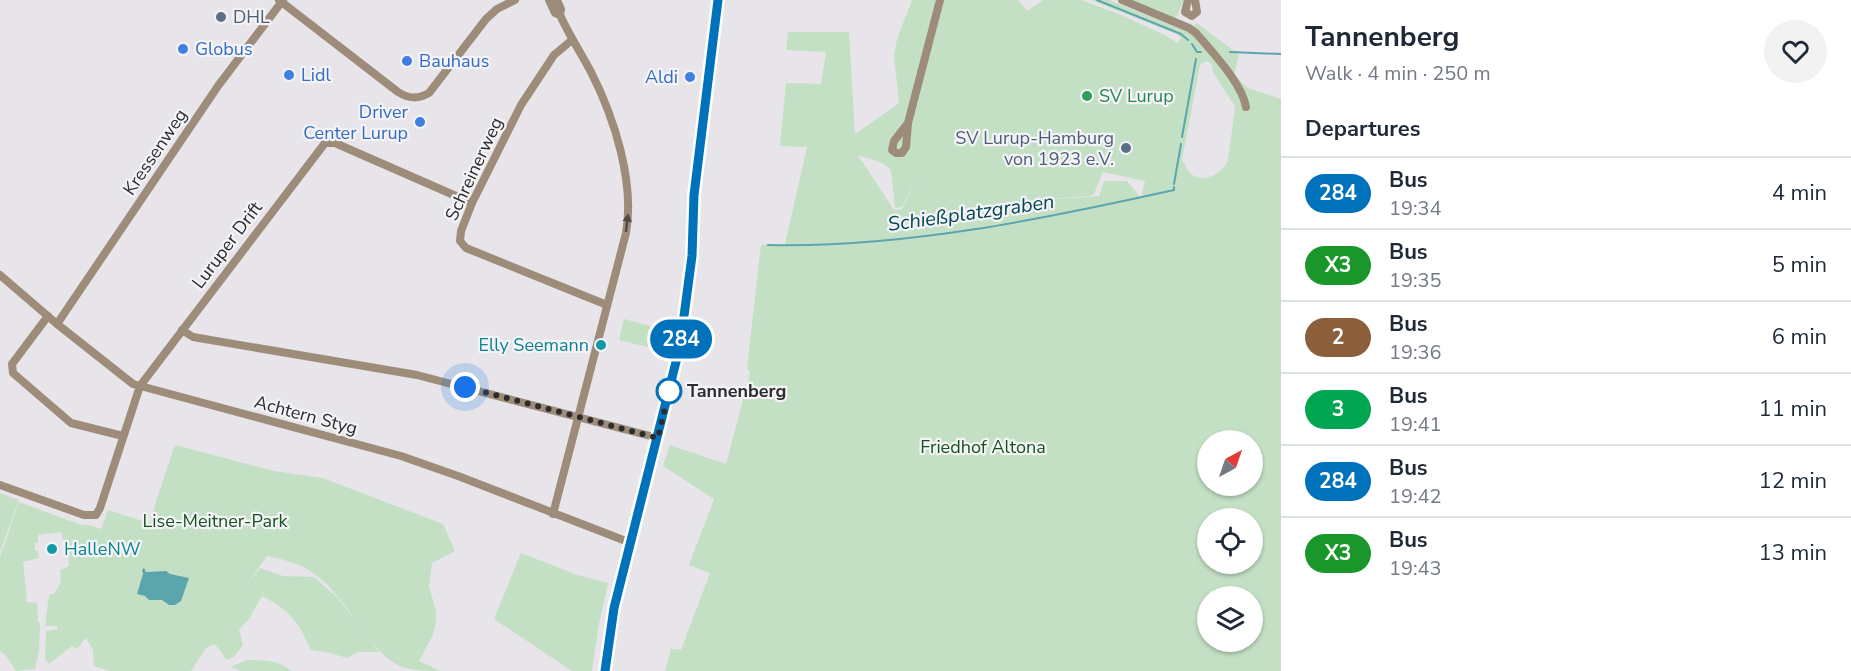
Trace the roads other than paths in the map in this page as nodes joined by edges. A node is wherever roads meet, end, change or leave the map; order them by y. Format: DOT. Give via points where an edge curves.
graph roads {
  1 [pos="515,0"];
  2 [pos="549,0"];
  3 [pos="557,0"];
  4 [pos="718,0"];
  5 [pos="940,0"];
  6 [pos="1122,0"];
  7 [pos="1188,0"];
  8 [pos="1195,0"];
  9 [pos="281,1"];
  10 [pos="560,15"];
  11 [pos="1189,15"];
  12 [pos="1185,26"];
  13 [pos="572,40"];
  14 [pos="1246,107"];
  15 [pos="908,123"];
  16 [pos="472,204"];
  17 [pos="0,274"];
  18 [pos="607,305"];
  19 [pos="48,316"];
  20 [pos="57,324"];
  21 [pos="182,330"];
  22 [pos="140,386"];
  23 [pos="579,417"];
  24 [pos="123,436"];
  25 [pos="658,438"];
  26 [pos="0,485"];
  27 [pos="553,514"];
  28 [pos="630,543"];
  29 [pos="605,671"];
  1 -- 9 [label="street" via="486,19 434,87 417,98 398,92"];
  2 -- 10 [label="street"];
  3 -- 10 [label="street"];
  4 -- 25 [label="main road" via="680,346"];
  5 -- 15 [label="street"];
  6 -- 12 [label="street"];
  7 -- 11 [label="street" via="1185,9"];
  8 -- 11 [label="street" via="1197,12"];
  9 -- 20 [label="street, Kressenweg" via="218,86"];
  10 -- 13 [label="street"];
  11 -- 12 [label="street"];
  12 -- 14 [label="street" via="1196,33 1224,68"];
  13 -- 16 [label="street, Schreinerweg" via="554,55 532,86"];
  18 -- 13 [label="street, one-way" via="628,221 629,200 603,100"];
  16 -- 18 [label="street, Schreinerweg" via="460,237 462,245"];
  16 -- 21 [label="street, Luruper Drift" via="335,143 325,143"];
  17 -- 19 [label="street, Achtern Styg"];
  18 -- 23 [label="street"];
  19 -- 20 [label="street, Achtern Styg"];
  19 -- 24 [label="street" via="12,364 13,373 72,423"];
  20 -- 22 [label="street, Achtern Styg" via="128,381"];
  21 -- 22 [label="street, Luruper Drift"];
  21 -- 23 [label="street" via="193,337 417,375"];
  22 -- 24 [label="street, Luruper Drift"];
  22 -- 27 [label="street, Achtern Styg" via="401,456"];
  23 -- 25 [label="street"];
  23 -- 27 [label="street"];
  24 -- 26 [label="street, Luruper Drift" via="96,515 84,515"];
  25 -- 28 [label="main road"];
  27 -- 28 [label="street, Achtern Styg"];
  28 -- 29 [label="main road" via="614,608"];
}
